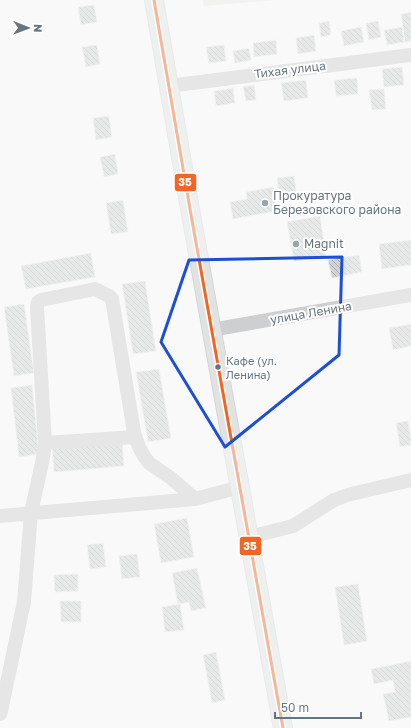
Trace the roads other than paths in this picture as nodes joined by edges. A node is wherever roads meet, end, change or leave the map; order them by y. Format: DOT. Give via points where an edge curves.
graph roads {
  1 [pos="154,0"];
  2 [pos="411,55"];
  3 [pos="169,86"];
  4 [pos="411,295"];
  5 [pos="211,330"];
  6 [pos="135,437"];
  7 [pos="45,443"];
  8 [pos="411,480"];
  9 [pos="240,487"];
  10 [pos="195,499"];
  11 [pos="31,513"];
  12 [pos="0,516"];
  13 [pos="249,537"];
  14 [pos="0,714"];
  15 [pos="283,728"];
  1 -- 3 [label="main road"];
  2 -- 3 [label="street, Тихая улица"];
  3 -- 5 [label="main road"];
  4 -- 5 [label="street, улица Ленина"];
  5 -- 9 [label="main road"];
  6 -- 7 [label="street"];
  6 -- 7 [label="street" via="112,299 95,289 38,302"];
  6 -- 10 [label="street" via="138,447 149,463"];
  7 -- 11 [label="street"];
  8 -- 13 [label="street" via="347,495 334,500 293,526"];
  9 -- 10 [label="street"];
  9 -- 13 [label="main road"];
  10 -- 11 [label="street"];
  11 -- 12 [label="street"];
  11 -- 14 [label="street" via="24,602"];
  13 -- 15 [label="main road"];
}
